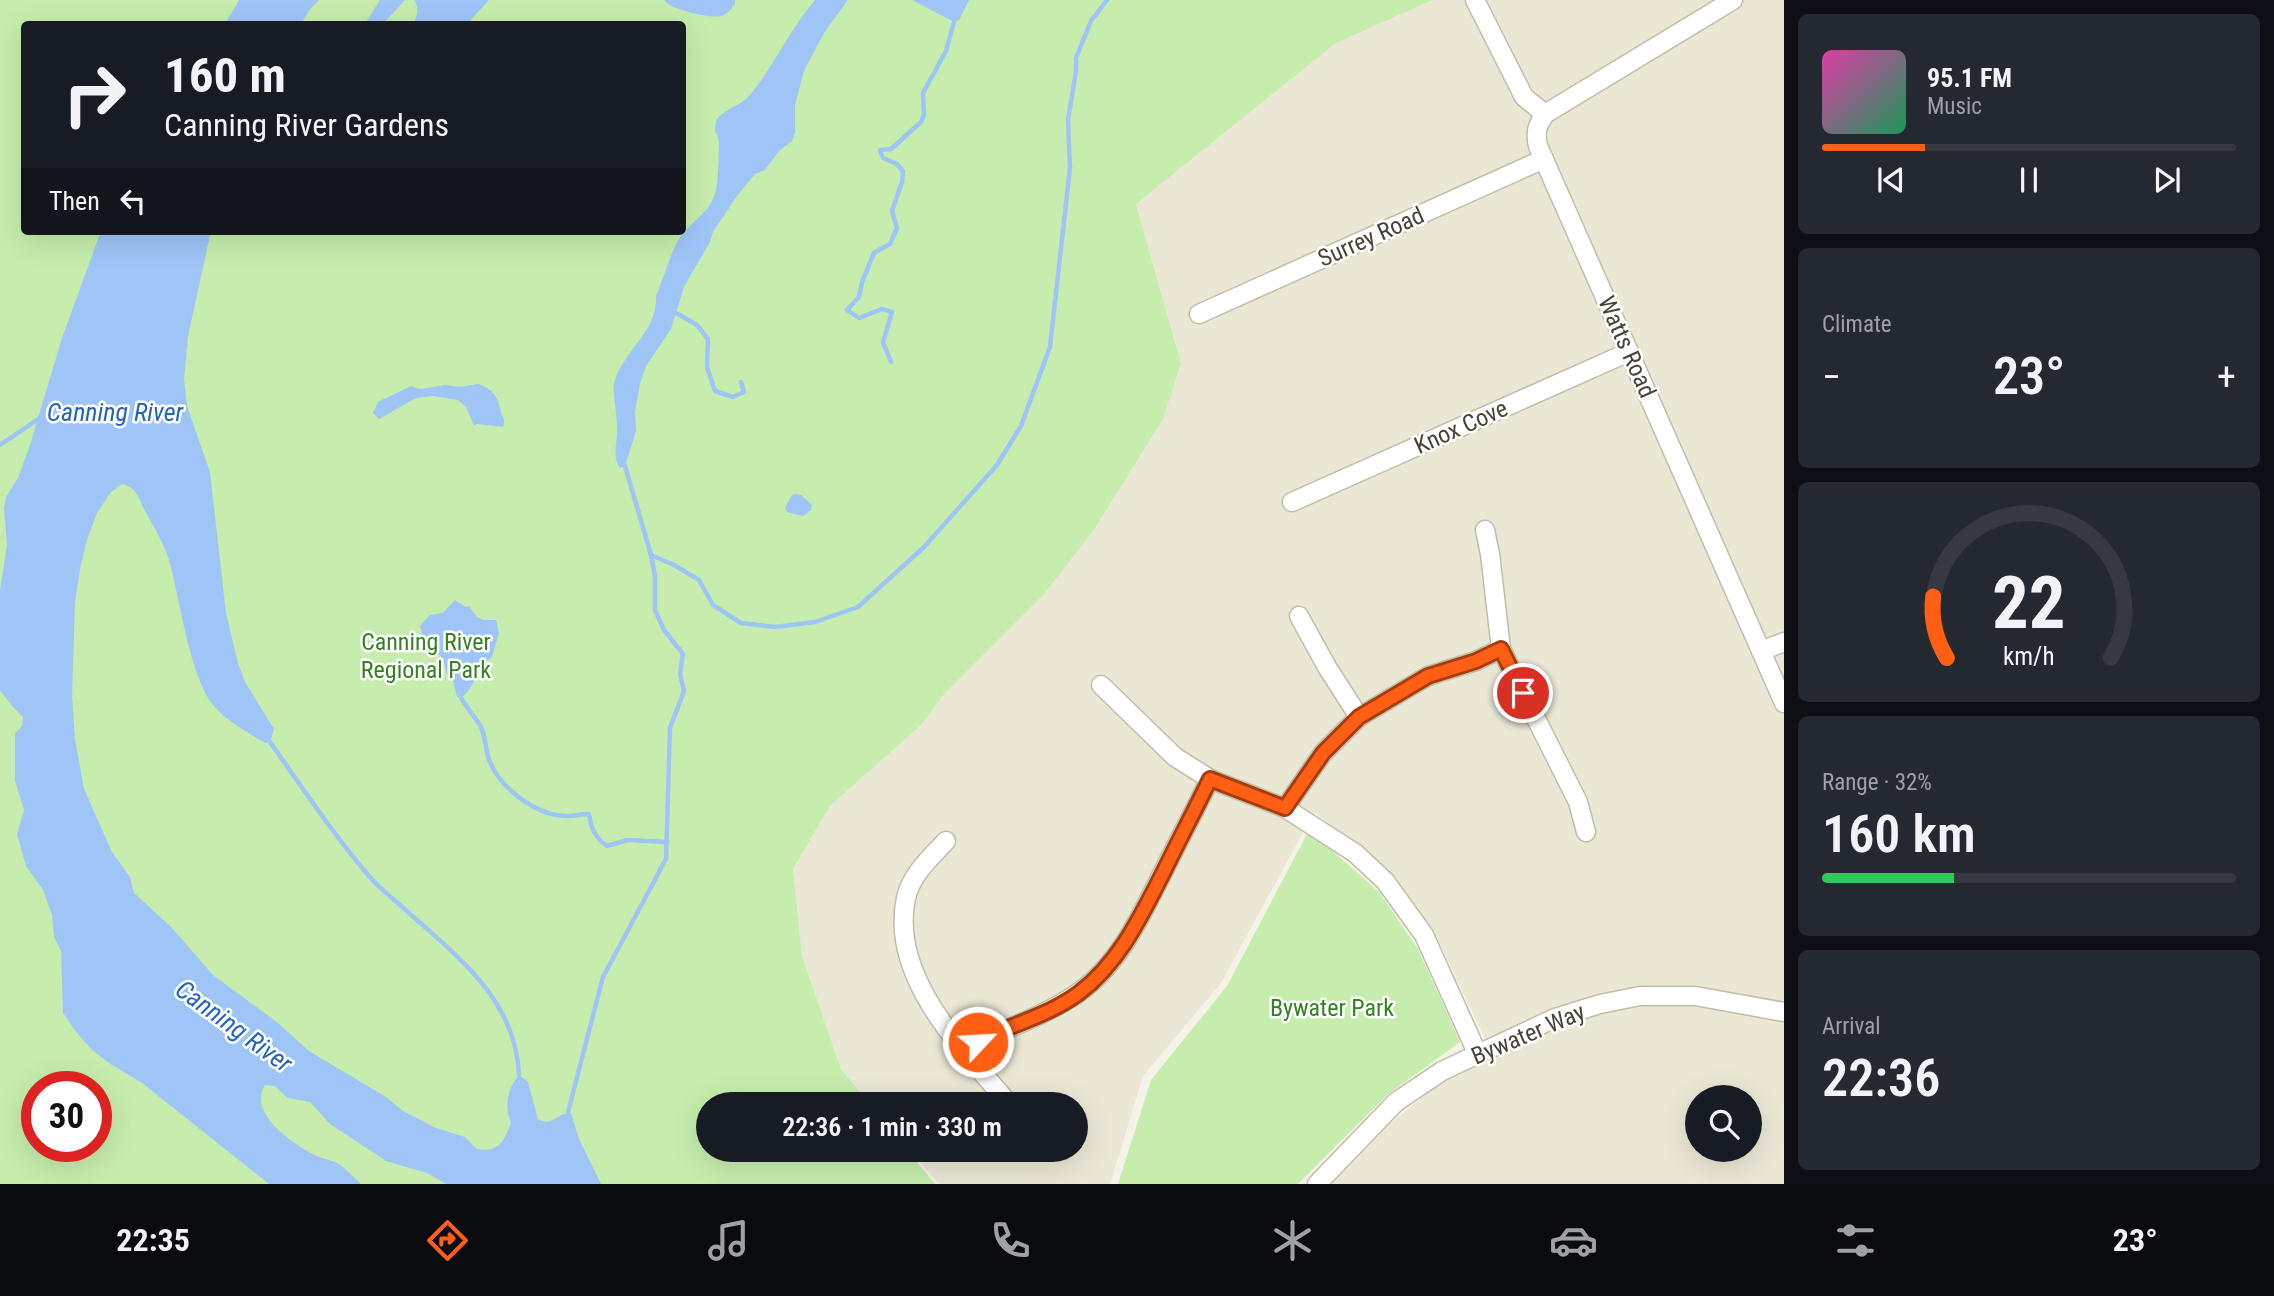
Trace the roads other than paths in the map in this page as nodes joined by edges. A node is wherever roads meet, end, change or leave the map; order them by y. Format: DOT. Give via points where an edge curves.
graph roads {
  1 [pos="1475,0"];
  2 [pos="1733,0"];
  3 [pos="1545,114"];
  4 [pos="1544,159"];
  5 [pos="1199,314"];
  6 [pos="1629,352"];
  7 [pos="1292,502"];
  8 [pos="1485,530"];
  9 [pos="1299,616"];
  10 [pos="1784,642"];
  11 [pos="1501,649"];
  12 [pos="1761,652"];
  13 [pos="1101,685"];
  14 [pos="1784,704"];
  15 [pos="1359,717"];
  16 [pos="1210,779"];
  17 [pos="1285,808"];
  18 [pos="1586,832"];
  19 [pos="946,841"];
  20 [pos="1784,1012"];
  21 [pos="964,1049"];
  22 [pos="1478,1055"];
  23 [pos="999,1092"];
  24 [pos="1317,1184"];
  1 -- 3 [label="street" via="1524,97"];
  2 -- 3 [label="street"];
  3 -- 4 [label="street, Watts Road" via="1536,136"];
  4 -- 5 [label="street, Surrey Road"];
  4 -- 6 [label="street, Watts Road"];
  6 -- 7 [label="street, Knox Cove"];
  6 -- 12 [label="street, Watts Road"];
  8 -- 11 [label="street"];
  9 -- 15 [label="street"];
  10 -- 12 [label="street"];
  11 -- 15 [label="street" via="1428,676"];
  11 -- 18 [label="street" via="1578,802"];
  12 -- 14 [label="street, Watts Road"];
  13 -- 16 [label="street" via="1175,757"];
  15 -- 17 [label="street" via="1323,753"];
  16 -- 17 [label="street"];
  16 -- 21 [label="street" via="1143,912 1102,974 1050,1011"];
  17 -- 22 [label="street" via="1355,853 1385,881 1424,935"];
  19 -- 21 [label="street" via="921,866 906,897 905,936 914,974 927,999"];
  20 -- 22 [label="street, Bywater Way" via="1695,996 1640,996 1555,1018"];
  21 -- 23 [label="street"];
  22 -- 24 [label="street, Bywater Way" via="1442,1071 1396,1102"];
}
